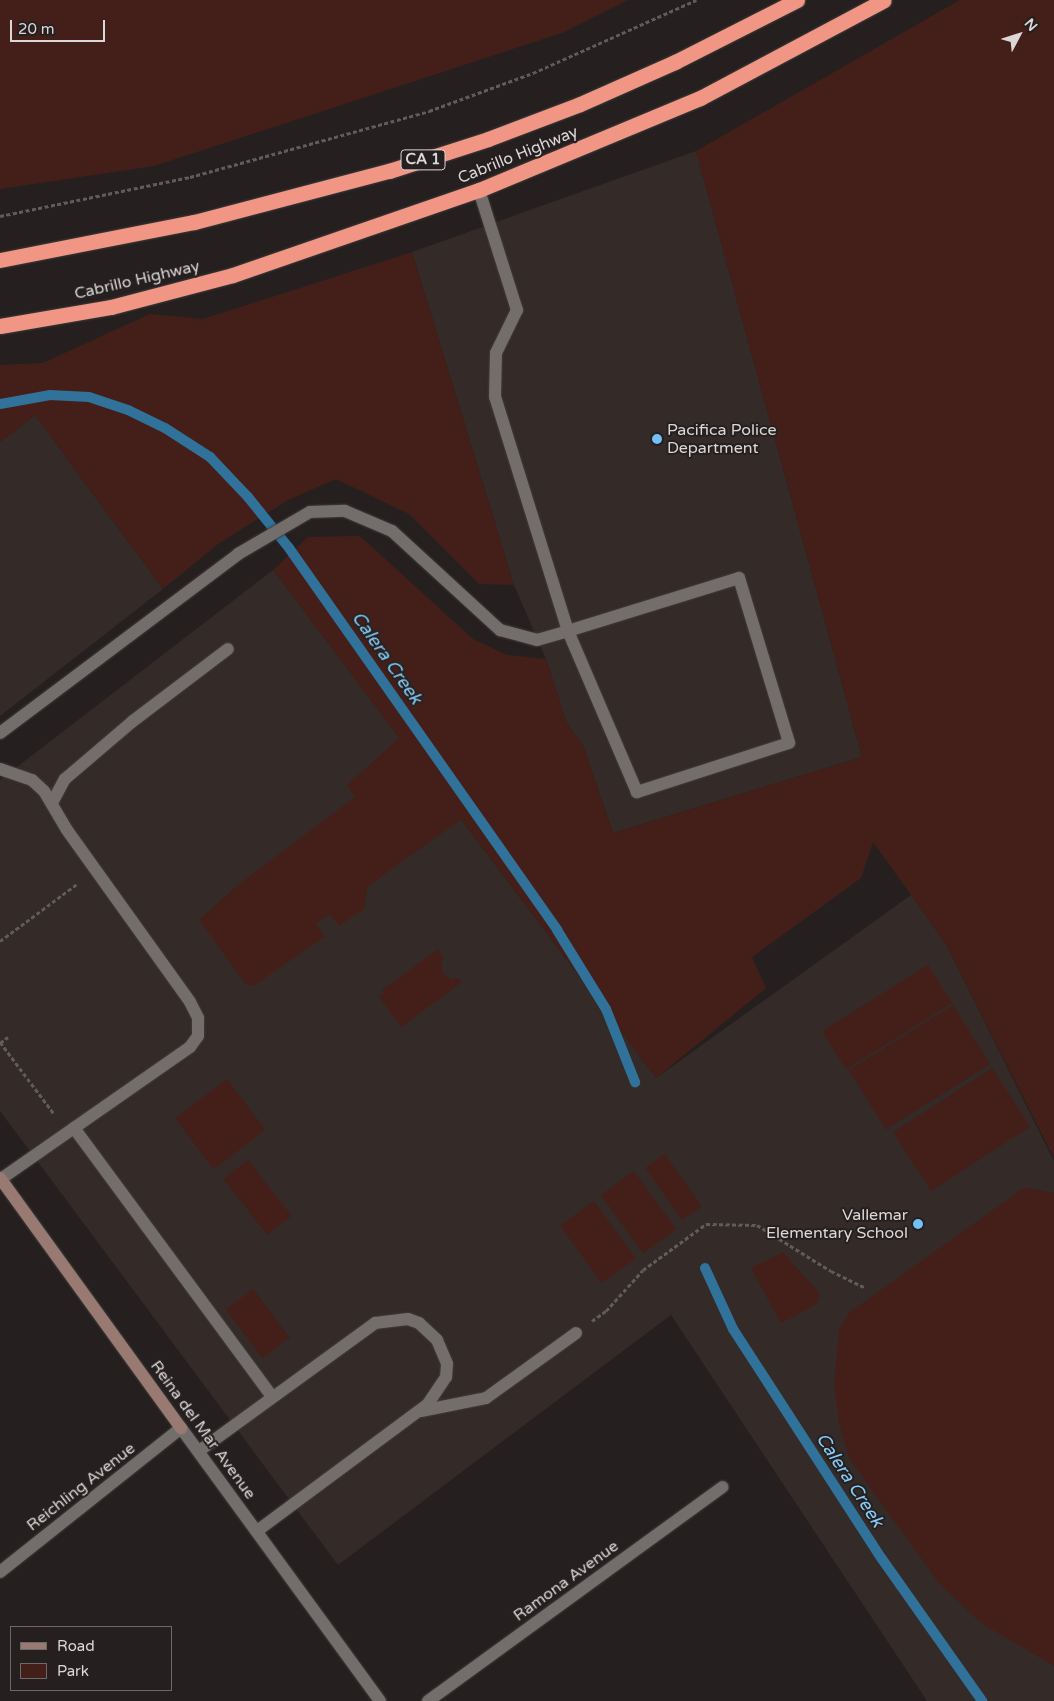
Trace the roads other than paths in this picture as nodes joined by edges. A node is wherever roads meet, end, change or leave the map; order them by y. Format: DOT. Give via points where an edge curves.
graph roads {
  1 [pos="797,0"];
  2 [pos="884,0"];
  3 [pos="479,190"];
  4 [pos="0,260"];
  5 [pos="0,326"];
  6 [pos="568,631"];
  7 [pos="228,649"];
  8 [pos="0,732"];
  9 [pos="0,769"];
  10 [pos="52,803"];
  11 [pos="71,1130"];
  12 [pos="0,1178"];
  13 [pos="576,1333"];
  14 [pos="272,1397"];
  15 [pos="420,1411"];
  16 [pos="181,1428"];
  17 [pos="199,1451"];
  18 [pos="723,1487"];
  19 [pos="257,1530"];
  20 [pos="0,1572"];
  21 [pos="380,1701"];
  22 [pos="428,1701"];
  1 -- 4 [label="highway, Cabrillo Highway / CA 1" via="675,62 580,104 488,139 389,171 194,222"];
  2 -- 3 [label="highway, Cabrillo Highway" via="700,98"];
  3 -- 5 [label="highway, Cabrillo Highway" via="233,275 111,307"];
  3 -- 6 [label="street" via="517,310 496,353 495,397"];
  6 -- 6 [label="street" via="637,792 789,743 739,578"];
  6 -- 8 [label="street" via="537,640 500,630 404,542 362,516 328,510 297,517 258,542"];
  7 -- 10 [label="street" via="133,720 65,778"];
  9 -- 10 [label="street" via="32,780"];
  10 -- 11 [label="street" via="198,1018 198,1036 190,1047"];
  11 -- 12 [label="street"];
  11 -- 14 [label="street"];
  12 -- 16 [label="street, Reina del Mar Avenue"];
  13 -- 15 [label="street" via="486,1398"];
  14 -- 15 [label="street" via="375,1323 408,1319 419,1323 438,1340 447,1364 442,1387"];
  14 -- 17 [label="street"];
  15 -- 19 [label="street"];
  16 -- 17 [label="street, Reina del Mar Avenue"];
  16 -- 20 [label="street, Reichling Avenue"];
  17 -- 19 [label="street, Reina del Mar Avenue"];
  18 -- 22 [label="street, Ramona Avenue"];
  19 -- 21 [label="street, Reina del Mar Avenue"];
}
